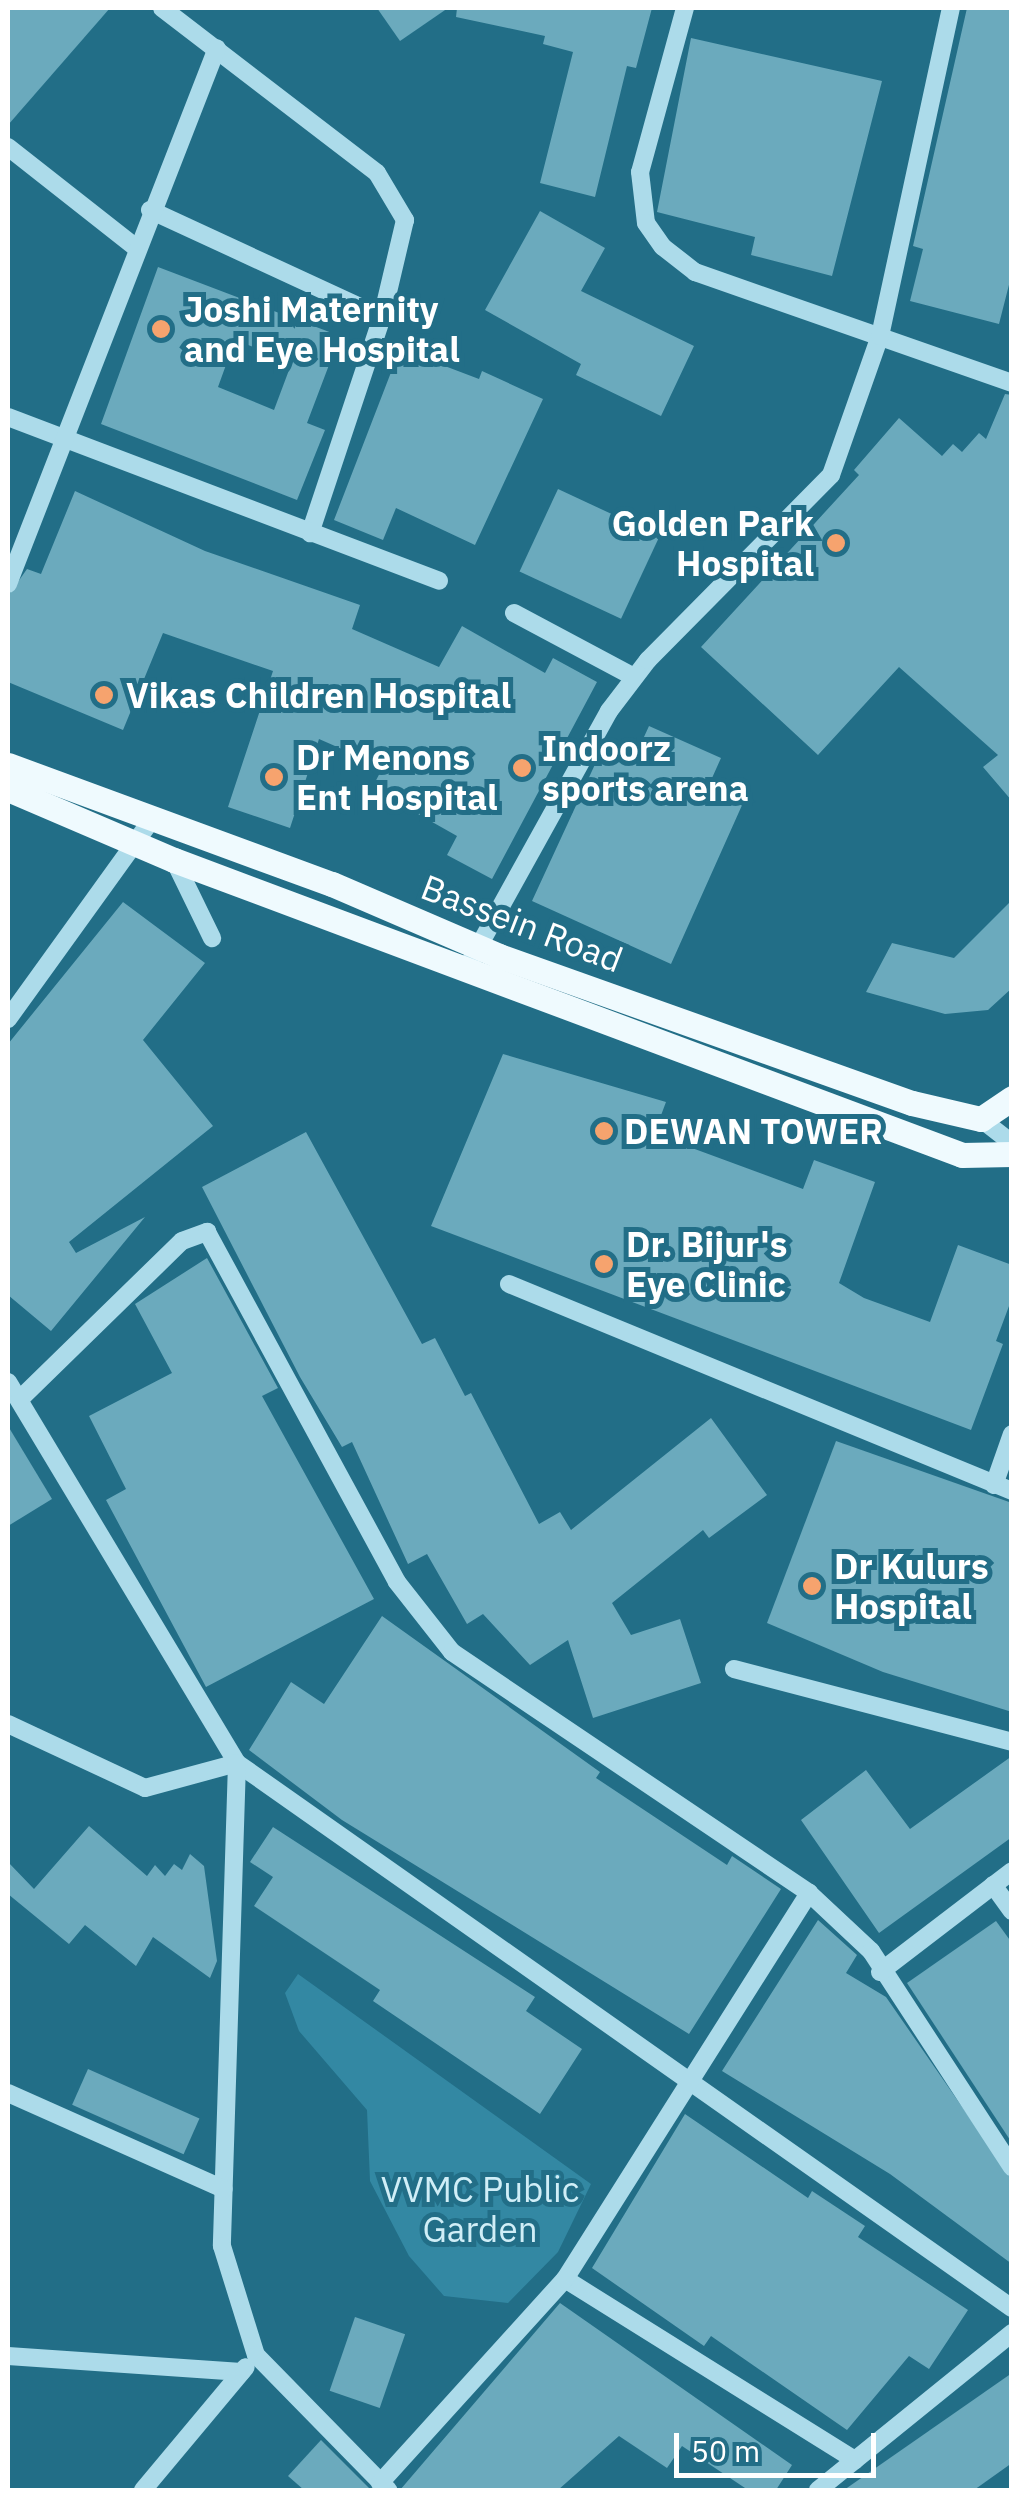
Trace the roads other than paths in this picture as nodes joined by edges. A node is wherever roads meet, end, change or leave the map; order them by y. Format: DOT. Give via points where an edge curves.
graph roads {
  1 [pos="162,8"];
  2 [pos="685,8"];
  3 [pos="950,8"];
  4 [pos="217,48"];
  5 [pos="8,147"];
  6 [pos="150,210"];
  7 [pos="136,247"];
  8 [pos="382,317"];
  9 [pos="880,336"];
  10 [pos="1012,383"];
  11 [pos="8,417"];
  12 [pos="63,443"];
  13 [pos="310,533"];
  14 [pos="439,581"];
  15 [pos="8,584"];
  16 [pos="514,613"];
  17 [pos="634,677"];
  18 [pos="8,764"];
  19 [pos="8,789"];
  20 [pos="144,830"];
  21 [pos="174,860"];
  22 [pos="212,938"];
  23 [pos="477,946"];
  24 [pos="466,972"];
  25 [pos="8,1019"];
  26 [pos="1012,1098"];
  27 [pos="981,1118"];
  28 [pos="1012,1143"];
  29 [pos="1012,1154"];
  30 [pos="509,1284"];
  31 [pos="8,1382"];
  32 [pos="20,1399"];
  33 [pos="1012,1434"];
  34 [pos="1003,1488"];
  35 [pos="734,1669"];
  36 [pos="8,1724"];
  37 [pos="1012,1742"];
  38 [pos="237,1763"];
  39 [pos="1012,1870"];
  40 [pos="992,1885"];
  41 [pos="809,1893"];
  42 [pos="1012,1912"];
  43 [pos="880,1972"];
  44 [pos="693,2084"];
  45 [pos="8,2093"];
  46 [pos="1012,2167"];
  47 [pos="224,2189"];
  48 [pos="565,2279"];
  49 [pos="1012,2308"];
  50 [pos="1012,2333"];
  51 [pos="256,2355"];
  52 [pos="8,2356"];
  53 [pos="241,2372"];
  54 [pos="856,2460"];
  55 [pos="384,2487"];
  56 [pos="143,2490"];
  57 [pos="818,2490"];
  1 -- 4 [label="street"];
  2 -- 9 [label="street" via="640,172 646,223 695,272"];
  3 -- 9 [label="street"];
  4 -- 6 [label="street"];
  4 -- 8 [label="street" via="397,196 404,242"];
  5 -- 7 [label="street"];
  6 -- 7 [label="street"];
  6 -- 8 [label="street"];
  7 -- 12 [label="street"];
  8 -- 13 [label="street"];
  9 -- 10 [label="street"];
  9 -- 17 [label="street" via="831,475"];
  11 -- 12 [label="street"];
  12 -- 13 [label="street"];
  12 -- 15 [label="street"];
  13 -- 14 [label="street"];
  16 -- 17 [label="street"];
  17 -- 23 [label="street"];
  18 -- 20 [label="main road, Bassein Road"];
  19 -- 20 [label="main road, Bassein Road"];
  20 -- 21 [label="main road, Bassein Road"];
  20 -- 23 [label="main road, Bassein Road" via="332,884"];
  20 -- 25 [label="street"];
  21 -- 22 [label="street"];
  21 -- 24 [label="main road, Bassein Road"];
  23 -- 24 [label="street"];
  23 -- 27 [label="main road, Bassein Road" via="912,1103"];
  24 -- 29 [label="main road, Bassein Road" via="962,1155"];
  26 -- 27 [label="main road"];
  27 -- 28 [label="street"];
  30 -- 34 [label="street"];
  31 -- 32 [label="street"];
  32 -- 38 [label="street"];
  32 -- 41 [label="street" via="182,1241 207,1232 397,1582 452,1652"];
  33 -- 34 [label="street"];
  35 -- 37 [label="street"];
  36 -- 38 [label="street" via="145,1788"];
  38 -- 44 [label="street"];
  38 -- 47 [label="street"];
  39 -- 40 [label="street"];
  40 -- 42 [label="street"];
  40 -- 43 [label="street"];
  41 -- 43 [label="street" via="871,1951"];
  41 -- 44 [label="street"];
  43 -- 46 [label="street"];
  44 -- 48 [label="street"];
  44 -- 49 [label="street"];
  45 -- 47 [label="street"];
  47 -- 51 [label="street" via="222,2246"];
  48 -- 54 [label="street"];
  48 -- 55 [label="street"];
  50 -- 54 [label="street"];
  51 -- 53 [label="street"];
  51 -- 55 [label="street"];
  52 -- 53 [label="street"];
  53 -- 56 [label="street"];
  54 -- 57 [label="street"];
}
